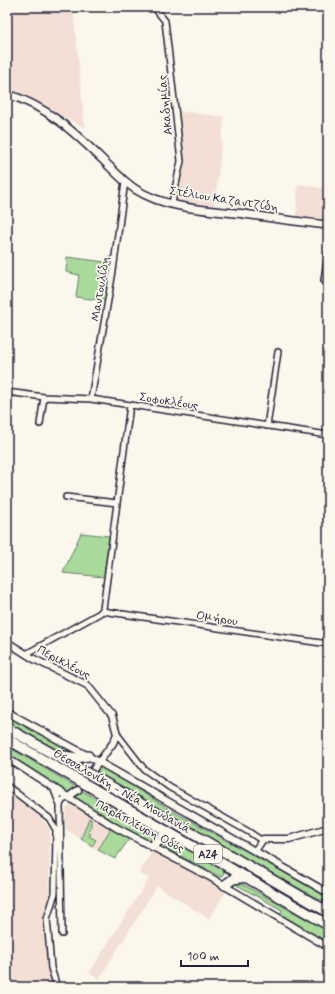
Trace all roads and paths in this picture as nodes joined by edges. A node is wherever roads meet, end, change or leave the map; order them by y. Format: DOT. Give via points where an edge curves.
graph roads {
  1 [pos="154,7"];
  2 [pos="7,94"];
  3 [pos="125,181"];
  4 [pos="172,203"];
  5 [pos="328,225"];
  6 [pos="328,253"];
  7 [pos="324,280"];
  8 [pos="278,352"];
  9 [pos="7,392"];
  10 [pos="44,397"];
  11 [pos="91,399"];
  12 [pos="130,405"];
  13 [pos="40,424"];
  14 [pos="268,426"];
  15 [pos="328,435"];
  16 [pos="66,497"];
  17 [pos="117,503"];
  18 [pos="102,611"];
  19 [pos="7,642"];
  20 [pos="328,644"];
  21 [pos="36,649"];
  22 [pos="26,654"];
  23 [pos="34,659"];
  24 [pos="7,712"];
  25 [pos="7,728"];
  26 [pos="116,734"];
  27 [pos="9,741"];
  28 [pos="37,744"];
  29 [pos="88,756"];
  30 [pos="7,758"];
  31 [pos="99,762"];
  32 [pos="91,773"];
  33 [pos="82,785"];
  34 [pos="7,786"];
  35 [pos="52,787"];
  36 [pos="67,798"];
  37 [pos="60,804"];
  38 [pos="61,816"];
  39 [pos="150,821"];
  40 [pos="328,828"];
  41 [pos="260,840"];
  42 [pos="188,842"];
  43 [pos="153,846"];
  44 [pos="255,851"];
  45 [pos="222,863"];
  46 [pos="247,877"];
  47 [pos="225,885"];
  48 [pos="328,893"];
  49 [pos="326,907"];
  50 [pos="328,925"];
  51 [pos="62,934"];
  52 [pos="328,947"];
  53 [pos="57,987"];
  1 -- 4 [label="street, Ακαδημίας" via="165,21 181,161"];
  2 -- 3 [label="main road, Στέλιου Καζαντζίδη" via="53,115"];
  3 -- 4 [label="main road, Στέλιου Καζαντζίδη" via="145,194"];
  3 -- 11 [label="street, Μαντουλίδη" via="114,271"];
  4 -- 5 [label="main road, Στέλιου Καζαντζίδη"];
  6 -- 7 [label="street"];
  8 -- 14 [label="street"];
  9 -- 10 [label="street, Σοφοκλέους"];
  10 -- 11 [label="street, Σοφοκλέους"];
  10 -- 13 [label="street"];
  11 -- 12 [label="street, Σοφοκλέους"];
  12 -- 14 [label="street, Σοφοκλέους"];
  12 -- 17 [label="street"];
  14 -- 15 [label="street, Σοφοκλέους"];
  16 -- 17 [label="street"];
  17 -- 18 [label="street"];
  18 -- 20 [label="street, Ομήρου"];
  18 -- 21 [label="street"];
  19 -- 22 [label="street, Περικλέους"];
  21 -- 22 [label="street"];
  21 -- 23 [label="street"];
  22 -- 23 [label="street, Περικλέους"];
  23 -- 26 [label="street, Περικλέους" via="87,685 112,716"];
  24 -- 29 [label="street"];
  25 -- 28 [label="highway, Θεσσαλονίκη - Νέα Μουδανιά / Α24"];
  26 -- 31 [label="street" via="113,744"];
  26 -- 41 [label="street" via="144,769 169,787"];
  27 -- 33 [label="highway, Θεσσαλονίκη - Νέα Μουδανιά / Α24"];
  28 -- 29 [label="highway" via="68,758"];
  28 -- 32 [label="highway, Θεσσαλονίκη - Νέα Μουδανιά / Α24"];
  29 -- 31 [label="street"];
  30 -- 35 [label="street, Παράπλευρη Οδός"];
  31 -- 32 [label="street"];
  31 -- 44 [label="street"];
  32 -- 49 [label="highway, Θεσσαλονίκη - Νέα Μουδανιά / Α24"];
  33 -- 36 [label="street"];
  33 -- 39 [label="highway, Θεσσαλονίκη - Νέα Μουδανιά / Α24"];
  34 -- 53 [label="street" via="49,818 56,830 55,893 48,925 51,968"];
  35 -- 36 [label="street, Παράπλευρη Οδός"];
  35 -- 37 [label="street"];
  36 -- 37 [label="street"];
  36 -- 38 [label="street"];
  36 -- 43 [label="street, Παράπλευρη Οδός"];
  37 -- 38 [label="street"];
  38 -- 51 [label="street"];
  39 -- 42 [label="highway, Θεσσαλονίκη - Νέα Μουδανιά / Α24"];
  39 -- 43 [label="highway" via="156,836"];
  40 -- 41 [label="street" via="289,839"];
  41 -- 44 [label="street"];
  42 -- 43 [label="highway" via="172,836 163,836"];
  42 -- 45 [label="highway, Θεσσαλονίκη - Νέα Μουδανιά / Α24"];
  43 -- 47 [label="street, Παράπλευρη Οδός"];
  44 -- 48 [label="street"];
  45 -- 46 [label="highway, Θεσσαλονίκη - Νέα Μουδανιά / Α24"];
  45 -- 47 [label="highway" via="227,876"];
  46 -- 47 [label="highway"];
  46 -- 50 [label="highway, Θεσσαλονίκη - Νέα Μουδανιά / Α24"];
  47 -- 52 [label="street, Παράπλευρη Οδός"];
}
